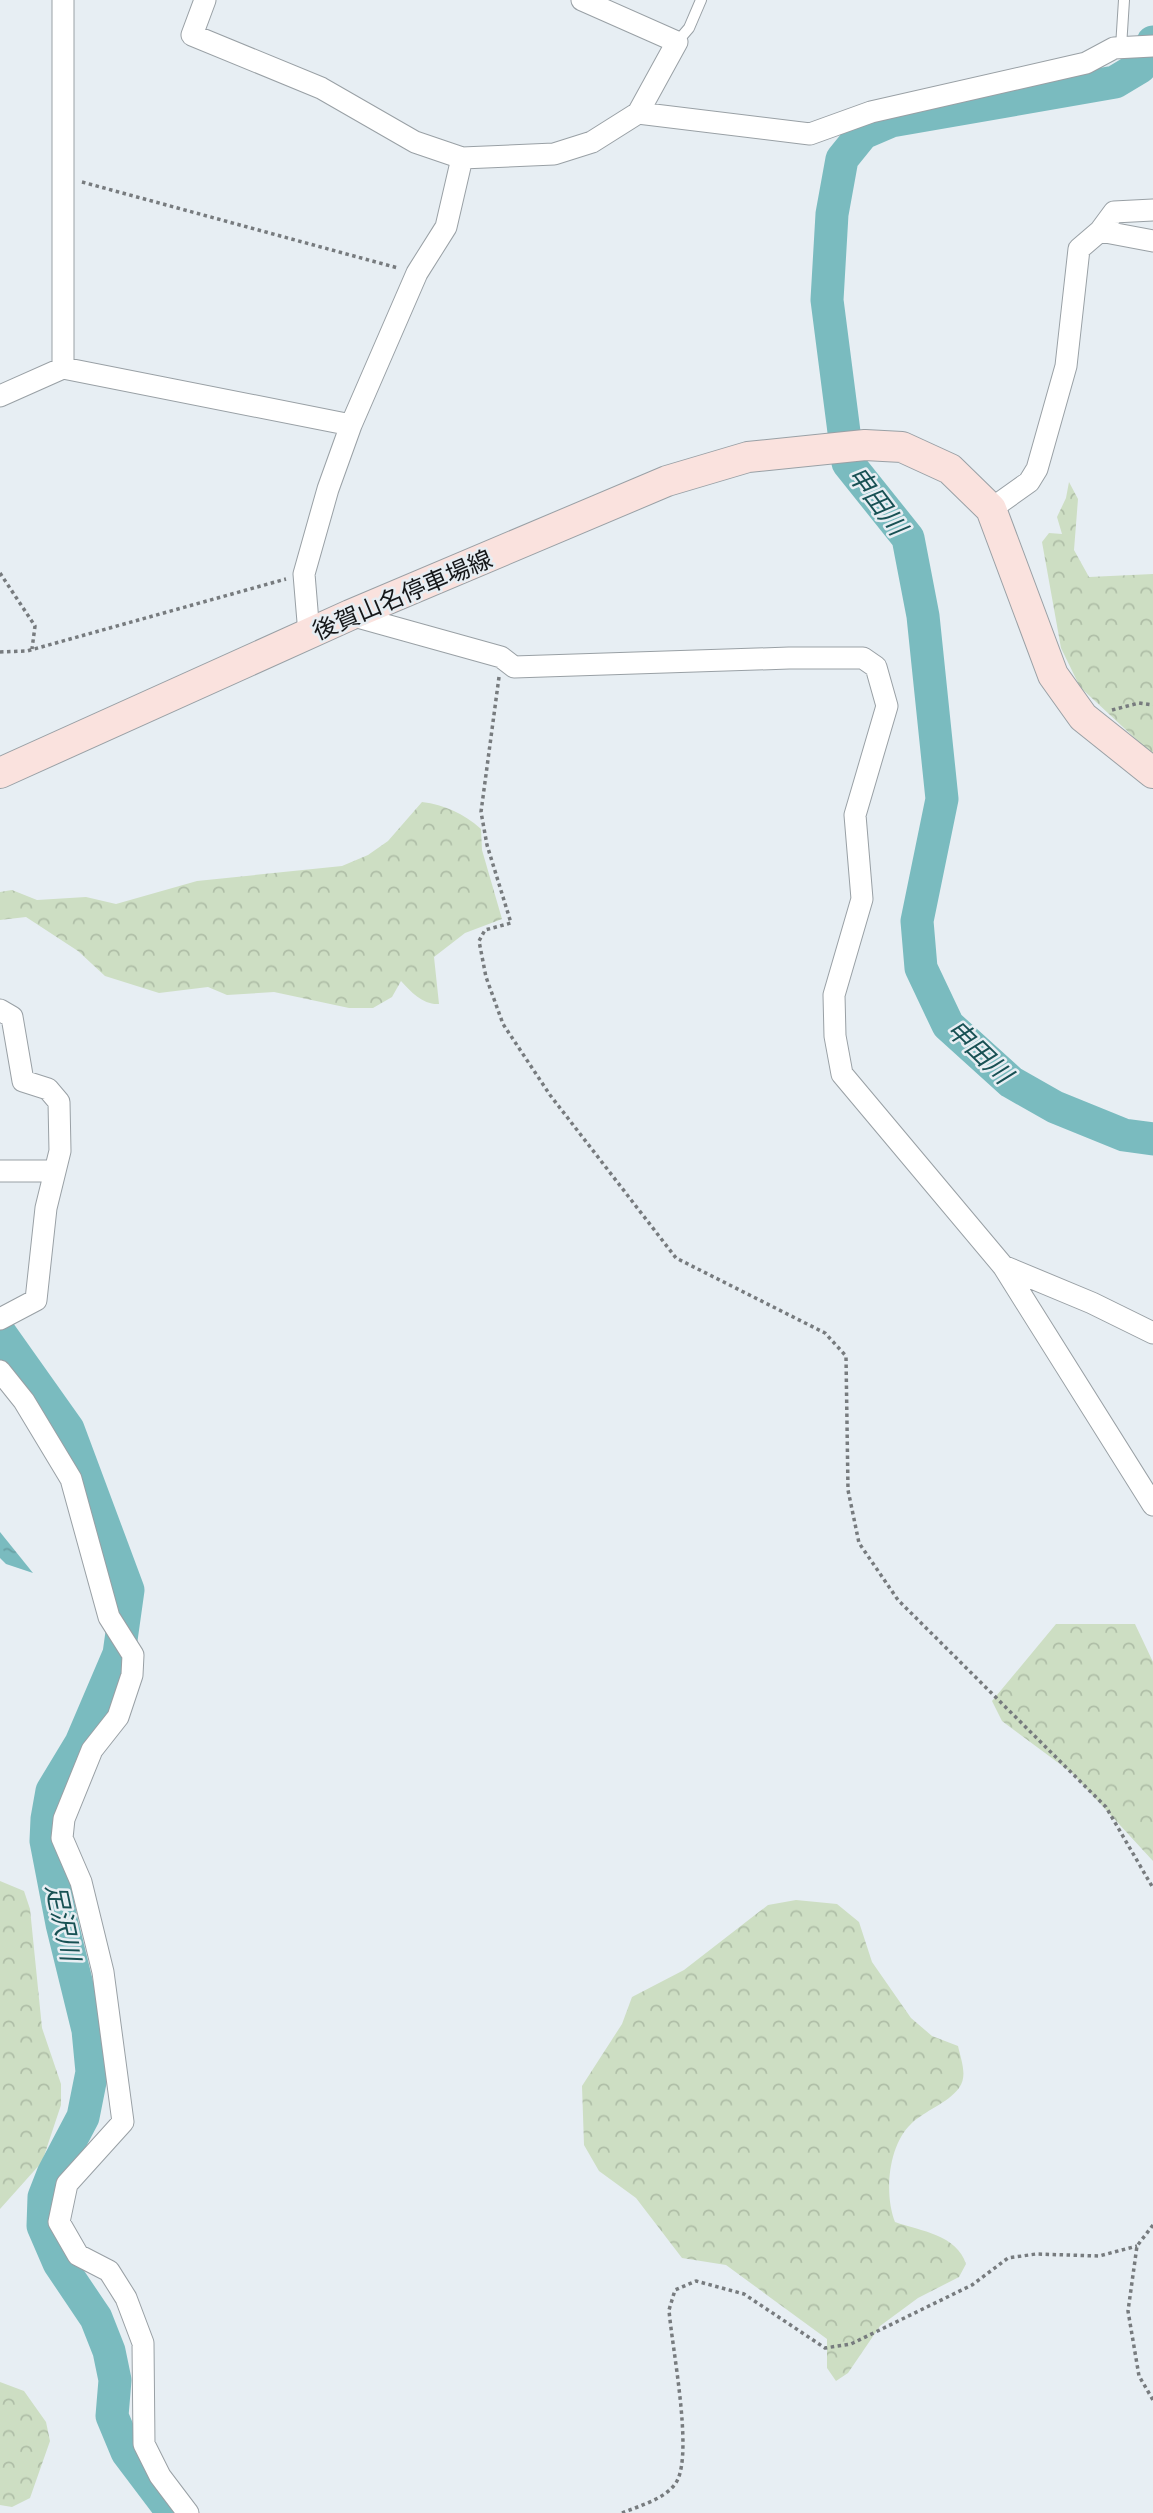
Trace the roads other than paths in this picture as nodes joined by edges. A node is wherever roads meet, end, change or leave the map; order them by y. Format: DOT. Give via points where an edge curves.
graph roads {
  1 [pos="63,0"];
  2 [pos="205,0"];
  3 [pos="582,0"];
  4 [pos="701,0"];
  5 [pos="1124,0"];
  6 [pos="677,42"];
  7 [pos="1126,47"];
  8 [pos="1153,47"];
  9 [pos="638,113"];
  10 [pos="462,158"];
  11 [pos="1153,210"];
  12 [pos="1100,231"];
  13 [pos="1153,241"];
  14 [pos="63,368"];
  15 [pos="0,396"];
  16 [pos="351,425"];
  17 [pos="992,509"];
  18 [pos="350,615"];
  19 [pos="309,634"];
  20 [pos="0,773"];
  21 [pos="1153,773"];
  22 [pos="0,1010"];
  23 [pos="0,1171"];
  24 [pos="55,1171"];
  25 [pos="1003,1266"];
  26 [pos="0,1319"];
  27 [pos="1153,1333"];
  28 [pos="0,1371"];
  29 [pos="1153,1505"];
  30 [pos="188,2513"];
  1 -- 14 [label="street"];
  2 -- 10 [label="street" via="192,35 321,88 415,142"];
  3 -- 6 [label="street"];
  4 -- 6 [label="lane"];
  5 -- 7 [label="lane"];
  6 -- 9 [label="street"];
  7 -- 8 [label="street"];
  7 -- 9 [label="street" via="1114,48 1086,63 872,112 810,134"];
  9 -- 10 [label="street" via="592,142 554,154"];
  10 -- 16 [label="street" via="446,227 416,273"];
  11 -- 12 [label="street" via="1114,212"];
  12 -- 13 [label="street"];
  12 -- 17 [label="street" via="1079,248 1066,366 1037,469 1029,482"];
  14 -- 15 [label="street"];
  14 -- 16 [label="street"];
  16 -- 19 [label="street" via="304,574"];
  17 -- 18 [label="main road, 後賀山名停車場線" via="950,469 902,447 865,444 748,457 667,481"];
  17 -- 21 [label="main road" via="1052,675 1083,717"];
  18 -- 19 [label="main road, 後賀山名停車場線"];
  18 -- 25 [label="street" via="501,657 514,667 789,658 863,658 876,667 887,706 855,815 862,899 834,995 842,1073"];
  19 -- 20 [label="main road, 後賀山名停車場線"];
  22 -- 24 [label="street" via="12,1017 23,1081 48,1089 59,1102 60,1151"];
  23 -- 24 [label="street"];
  24 -- 26 [label="street" via="46,1208 36,1300"];
  25 -- 27 [label="street"];
  25 -- 29 [label="street"];
  28 -- 30 [label="street" via="24,1401 71,1479 109,1617 133,1655 132,1675 118,1717 92,1750 64,1819 62,1838 81,1882 103,1972 123,2122 67,2184 59,2222 78,2255 109,2271 126,2298 143,2343 144,2444 160,2476"];
}
